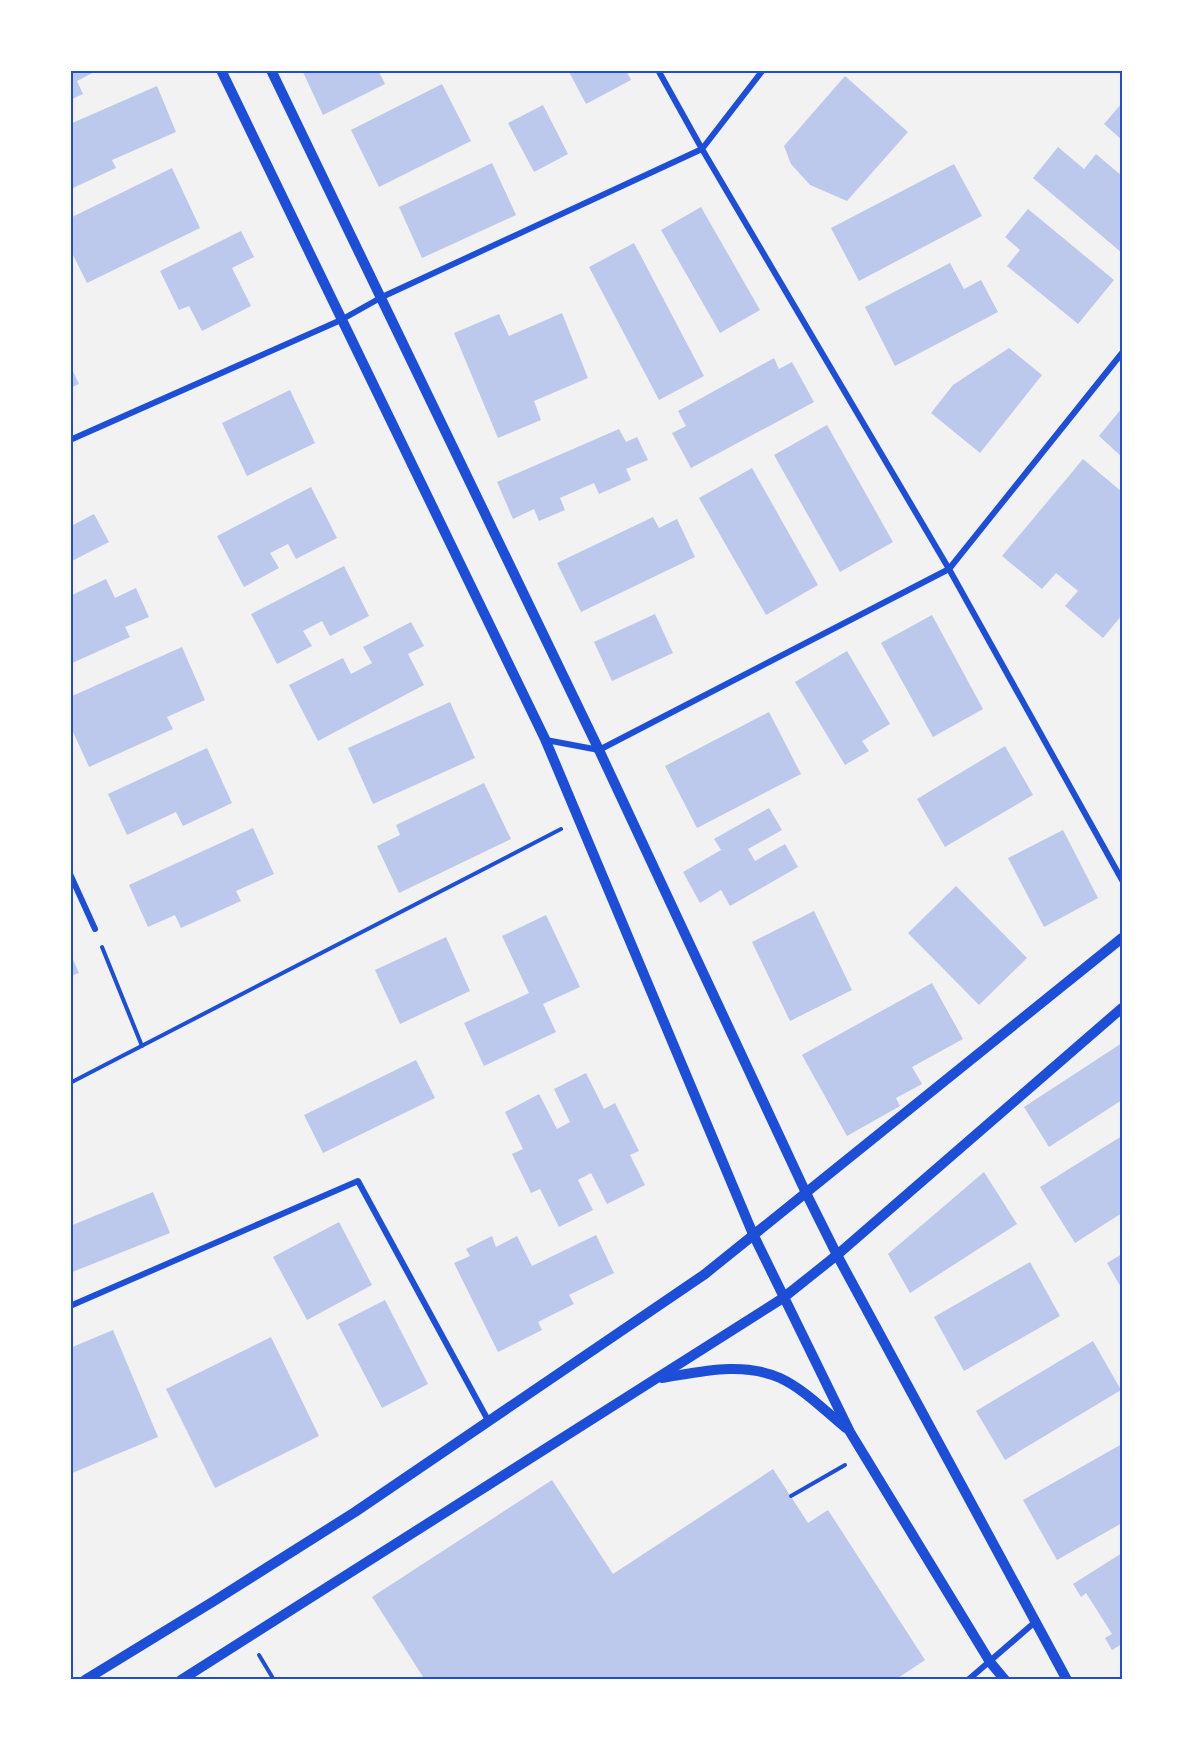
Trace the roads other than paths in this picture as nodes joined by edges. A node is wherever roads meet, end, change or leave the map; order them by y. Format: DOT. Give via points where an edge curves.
graph roads {
  1 [pos="221,70"];
  2 [pos="271,70"];
  3 [pos="658,70"];
  4 [pos="764,70"];
  5 [pos="702,149"];
  6 [pos="382,297"];
  7 [pos="341,320"];
  8 [pos="1122,353"];
  9 [pos="70,440"];
  10 [pos="949,569"];
  11 [pos="545,739"];
  12 [pos="599,750"];
  13 [pos="70,874"];
  14 [pos="1122,879"];
  15 [pos="95,929"];
  16 [pos="1122,938"];
  17 [pos="1122,1008"];
  18 [pos="806,1193"];
  19 [pos="753,1234"];
  20 [pos="837,1255"];
  21 [pos="783,1298"];
  22 [pos="70,1306"];
  23 [pos="655,1379"];
  24 [pos="489,1422"];
  25 [pos="850,1432"];
  26 [pos="1035,1622"];
  27 [pos="990,1662"];
  28 [pos="86,1680"];
  29 [pos="181,1680"];
  30 [pos="968,1680"];
  31 [pos="1005,1680"];
  32 [pos="1067,1680"];
  1 -- 7 [label="street"];
  2 -- 6 [label="street"];
  3 -- 5 [label="street"];
  4 -- 5 [label="street"];
  5 -- 6 [label="street"];
  5 -- 10 [label="street"];
  6 -- 7 [label="street"];
  6 -- 12 [label="street"];
  7 -- 9 [label="street"];
  7 -- 11 [label="street"];
  8 -- 10 [label="street"];
  10 -- 12 [label="street"];
  10 -- 14 [label="street"];
  11 -- 12 [label="street"];
  11 -- 19 [label="street"];
  12 -- 18 [label="street"];
  13 -- 15 [label="street"];
  16 -- 18 [label="street"];
  17 -- 20 [label="street"];
  18 -- 19 [label="street"];
  18 -- 20 [label="street"];
  19 -- 21 [label="street"];
  19 -- 24 [label="street" via="705,1274"];
  20 -- 21 [label="street"];
  20 -- 26 [label="street"];
  21 -- 23 [label="street"];
  21 -- 25 [label="street"];
  22 -- 24 [label="street" via="358,1181"];
  23 -- 25 [label="street" via="724,1368 756,1371 799,1389"];
  23 -- 29 [label="street"];
  24 -- 28 [label="street" via="355,1512"];
  25 -- 27 [label="street"];
  26 -- 27 [label="street"];
  26 -- 32 [label="street"];
  27 -- 30 [label="street"];
  27 -- 31 [label="street"];
}
